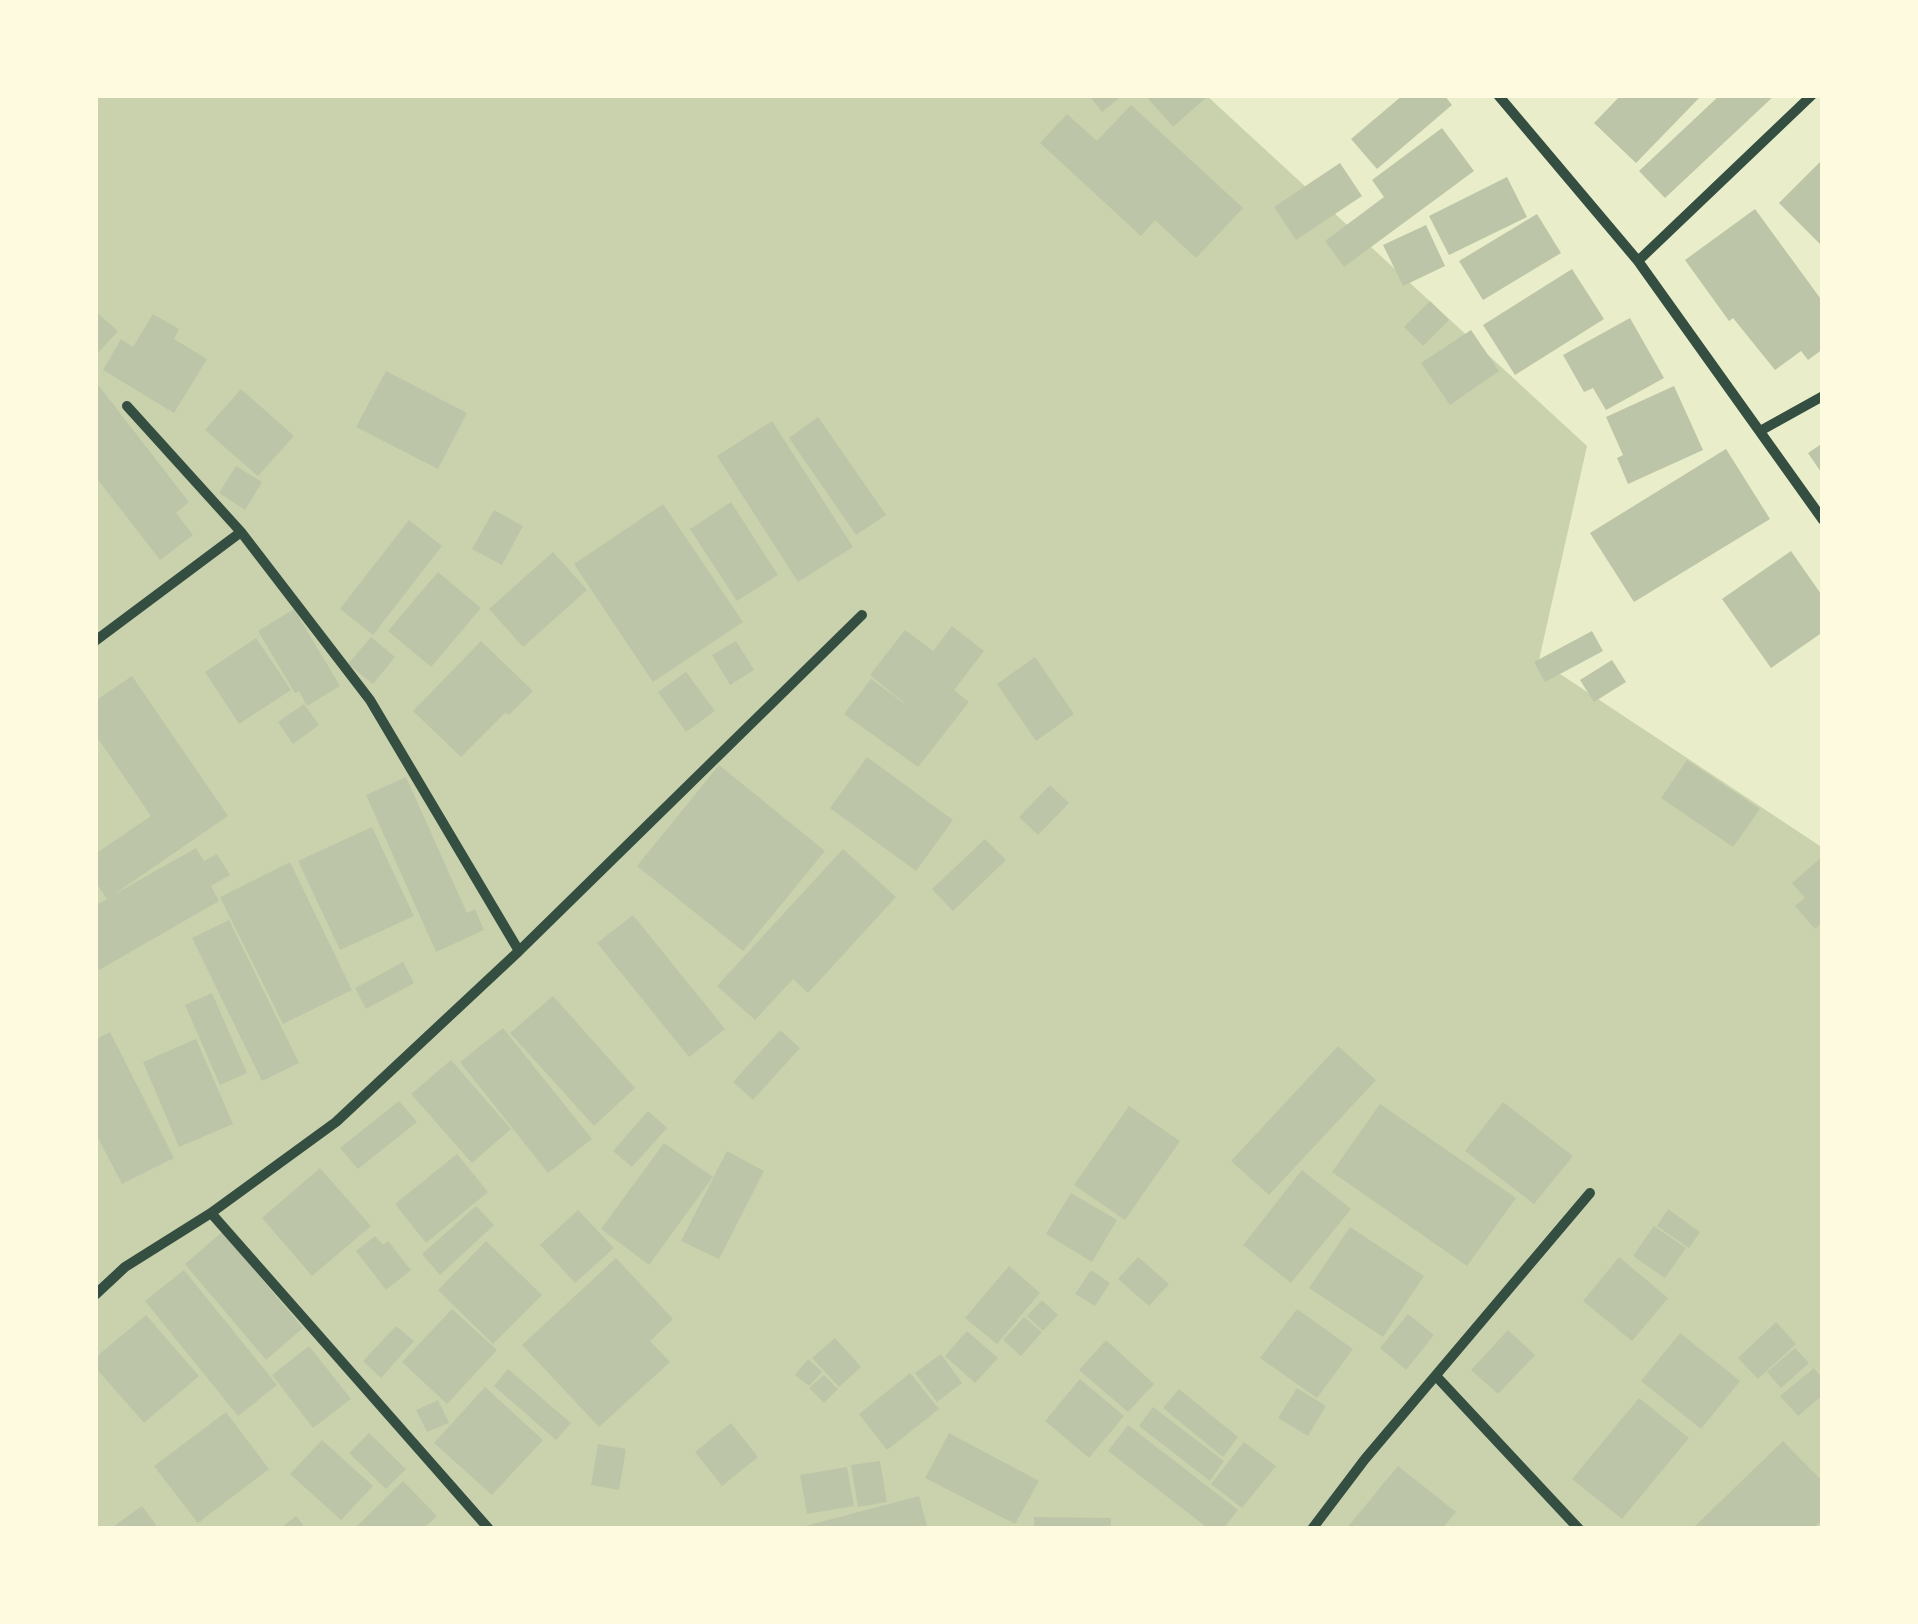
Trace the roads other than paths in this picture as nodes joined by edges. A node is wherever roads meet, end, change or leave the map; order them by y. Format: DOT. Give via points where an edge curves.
graph roads {
  1 [pos="1498,95"];
  2 [pos="1812,95"];
  3 [pos="1638,262"];
  4 [pos="1823,396"];
  5 [pos="127,406"];
  6 [pos="1760,431"];
  7 [pos="1823,520"];
  8 [pos="241,532"];
  9 [pos="862,615"];
  10 [pos="95,641"];
  11 [pos="518,951"];
  12 [pos="1590,1193"];
  13 [pos="211,1213"];
  14 [pos="95,1295"];
  15 [pos="1436,1376"];
  16 [pos="489,1529"];
  17 [pos="1312,1529"];
  18 [pos="1578,1529"];
  1 -- 3 [label="street"];
  2 -- 3 [label="street"];
  3 -- 6 [label="street"];
  4 -- 6 [label="street"];
  5 -- 8 [label="street"];
  6 -- 7 [label="street"];
  8 -- 10 [label="street"];
  8 -- 11 [label="street" via="370,700"];
  9 -- 11 [label="street"];
  11 -- 13 [label="street" via="336,1122"];
  12 -- 15 [label="street"];
  13 -- 14 [label="street" via="125,1267"];
  13 -- 16 [label="street"];
  15 -- 17 [label="street"];
  15 -- 18 [label="street"];
}
